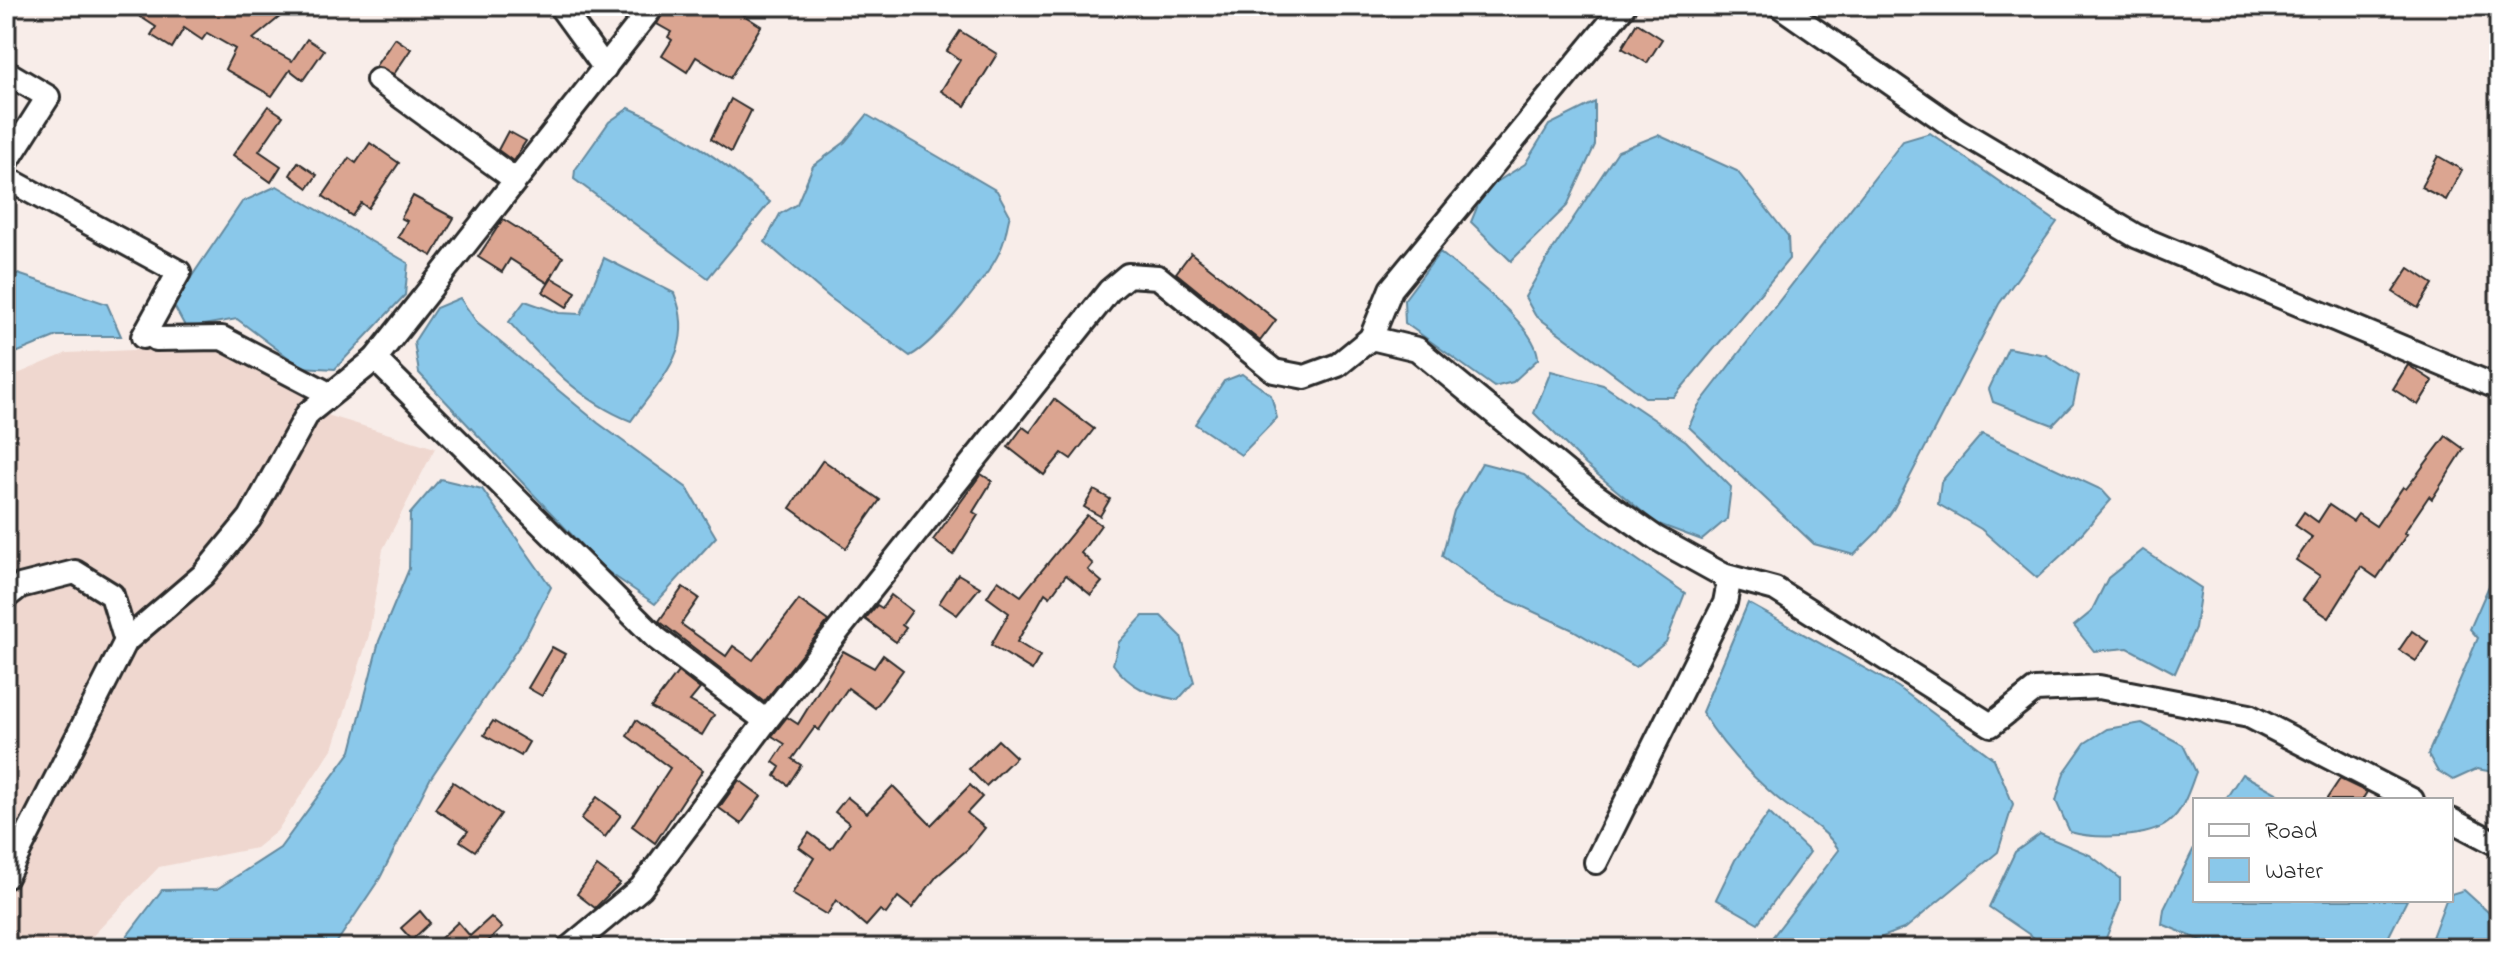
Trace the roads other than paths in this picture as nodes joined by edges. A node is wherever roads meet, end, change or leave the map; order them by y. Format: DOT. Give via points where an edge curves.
graph roads {
  1 [pos="560,6"];
  2 [pos="653,6"];
  3 [pos="1624,6"];
  4 [pos="1780,6"];
  5 [pos="605,68"];
  6 [pos="6,72"];
  7 [pos="378,80"];
  8 [pos="6,163"];
  9 [pos="506,173"];
  10 [pos="6,178"];
  11 [pos="1371,338"];
  12 [pos="375,359"];
  13 [pos="2499,388"];
  14 [pos="329,394"];
  15 [pos="1723,575"];
  16 [pos="6,597"];
  17 [pos="126,641"];
  18 [pos="766,721"];
  19 [pos="2408,798"];
  20 [pos="2453,821"];
  21 [pos="14,842"];
  22 [pos="2499,845"];
  23 [pos="1596,862"];
  24 [pos="6,877"];
  25 [pos="569,948"];
  1 -- 5 [label="street"];
  2 -- 5 [label="street"];
  3 -- 11 [label="street" via="1391,289"];
  4 -- 13 [label="street" via="1958,130 2136,236"];
  5 -- 12 [label="street"];
  6 -- 8 [label="street" via="48,97"];
  7 -- 9 [label="street"];
  10 -- 14 [label="street" via="179,272 149,338 222,338"];
  11 -- 15 [label="street" via="1417,349 1589,491 1656,538"];
  11 -- 18 [label="street" via="1338,365 1305,377 1274,371 1158,277 1128,275 1109,291"];
  12 -- 14 [label="street"];
  12 -- 18 [label="street" via="656,638"];
  14 -- 17 [label="street" via="308,413 250,518 212,564"];
  15 -- 19 [label="street" via="1786,595 1991,725 2035,690 2099,687 2249,716"];
  15 -- 23 [label="street" via="1728,587 1725,603"];
  16 -- 17 [label="street" via="20,586 75,572 112,595"];
  17 -- 21 [label="street"];
  18 -- 25 [label="street" via="641,888"];
  20 -- 22 [label="street"];
  21 -- 24 [label="street"];
}
